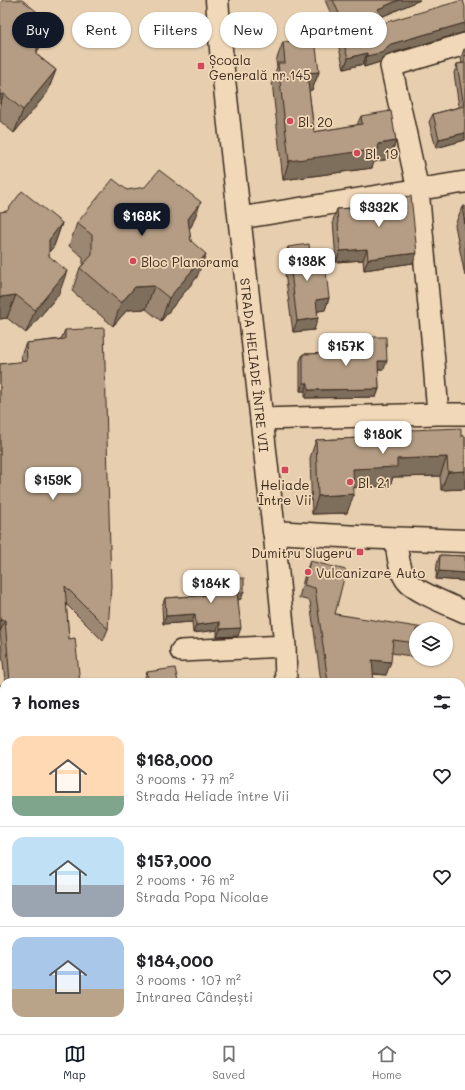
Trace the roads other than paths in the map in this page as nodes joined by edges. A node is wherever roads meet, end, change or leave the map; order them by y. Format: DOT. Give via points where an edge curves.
graph roads {
  1 [pos="217,0"];
  2 [pos="465,44"];
  3 [pos="465,182"];
  4 [pos="418,190"];
  5 [pos="240,218"];
  6 [pos="438,414"];
  7 [pos="465,414"];
  8 [pos="261,419"];
  9 [pos="274,532"];
  10 [pos="395,539"];
  11 [pos="465,541"];
  12 [pos="465,612"];
  13 [pos="285,646"];
  14 [pos="180,651"];
  15 [pos="286,678"];
  1 -- 5 [label="main road, STRADA HELIADE ÎNTRE VII"];
  2 -- 4 [label="street" via="391,66"];
  3 -- 4 [label="street"];
  4 -- 5 [label="street"];
  4 -- 6 [label="street"];
  5 -- 8 [label="main road, STRADA HELIADE ÎNTRE VII"];
  6 -- 7 [label="street"];
  6 -- 8 [label="street"];
  8 -- 9 [label="main road, STRADA HELIADE ÎNTRE VII"];
  9 -- 10 [label="main road"];
  9 -- 13 [label="street, STRADA HELIADE ÎNTRE VII"];
  10 -- 11 [label="main road"];
  10 -- 12 [label="street" via="402,572 407,582 414,588"];
  13 -- 14 [label="street"];
  13 -- 15 [label="street, STRADA HELIADE ÎNTRE VII"];
}
